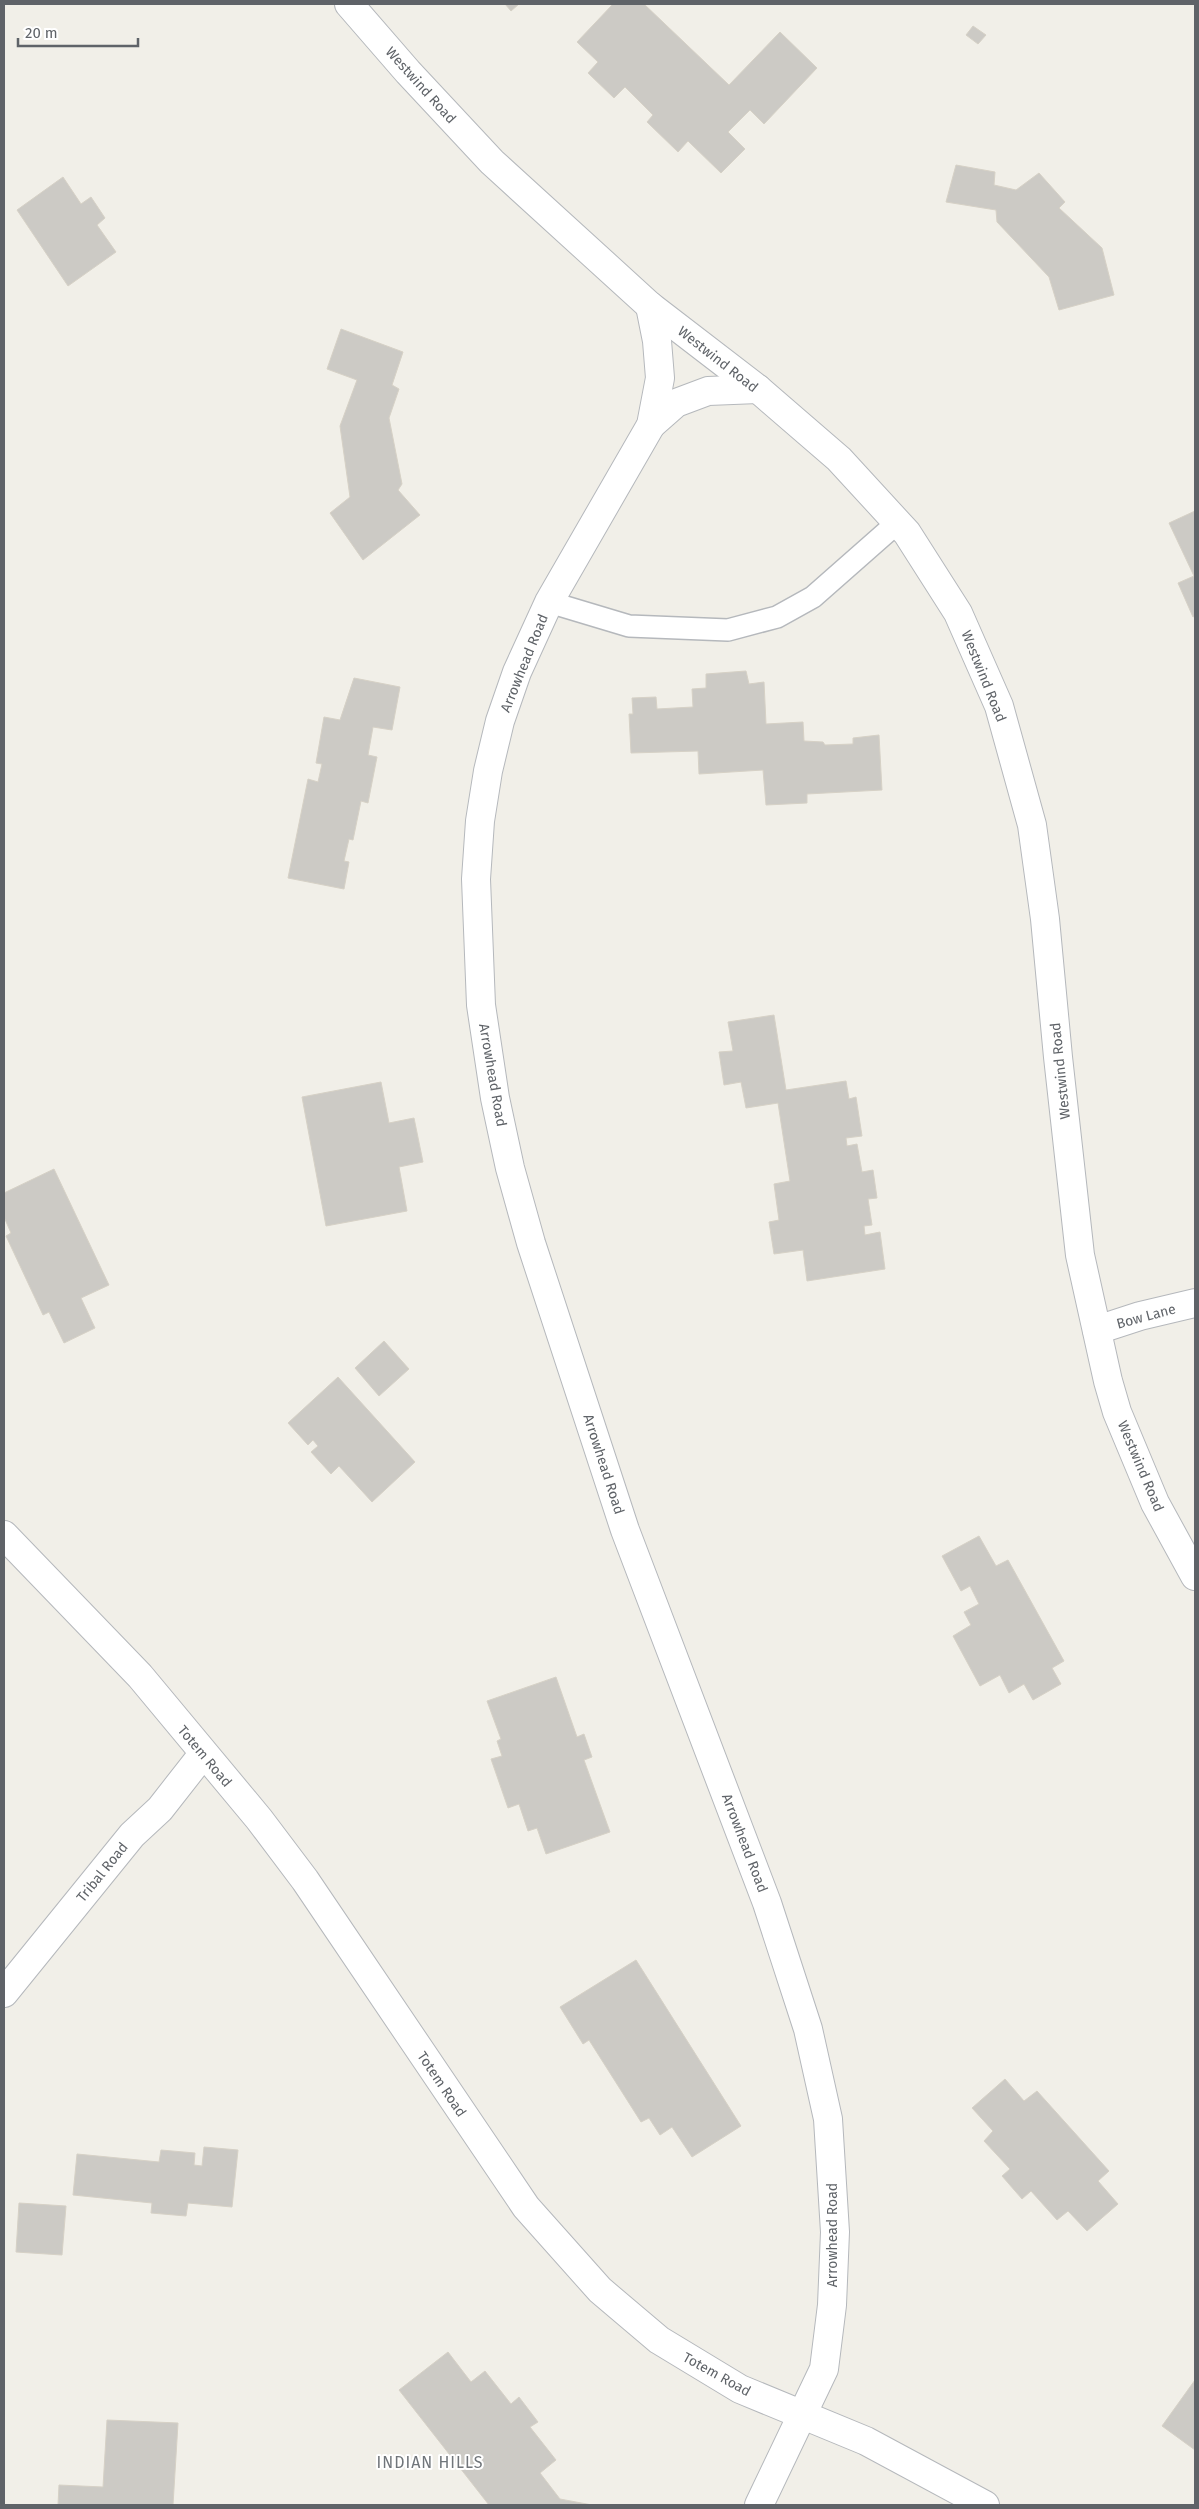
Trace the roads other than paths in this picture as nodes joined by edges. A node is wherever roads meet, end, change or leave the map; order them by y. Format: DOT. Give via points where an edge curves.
graph roads {
  1 [pos="349,4"];
  2 [pos="650,306"];
  3 [pos="758,389"];
  4 [pos="651,425"];
  5 [pos="897,523"];
  6 [pos="549,602"];
  7 [pos="1195,1303"];
  8 [pos="1097,1330"];
  9 [pos="4,1535"];
  10 [pos="1195,1576"];
  11 [pos="203,1754"];
  12 [pos="4,1993"];
  13 [pos="802,2415"];
  14 [pos="759,2505"];
  15 [pos="986,2505"];
  1 -- 2 [label="street, Westwind Road" via="492,162"];
  2 -- 3 [label="street, Westwind Road"];
  2 -- 4 [label="street, Arrowhead Road" via="660,378"];
  3 -- 4 [label="street, Arrowhead Road" via="708,391 676,403"];
  3 -- 5 [label="street, Westwind Road" via="839,459"];
  4 -- 6 [label="street, Arrowhead Road"];
  5 -- 6 [label="lane" via="812,597 777,617 728,630 629,626"];
  5 -- 8 [label="street, Westwind Road" via="907,533 958,613 999,706 1032,825 1046,919 1080,1255"];
  6 -- 13 [label="street, Arrowhead Road" via="517,672 500,721 488,771 476,879 481,1005 495,1098 531,1242 625,1530 767,1903 810,2038 828,2120 836,2232 824,2369"];
  7 -- 8 [label="street, Bow Lane"];
  8 -- 10 [label="street, Westwind Road" via="1117,1412 1155,1502"];
  9 -- 11 [label="street, Totem Road" via="140,1676"];
  11 -- 12 [label="street, Tribal Road" via="160,1808 132,1835"];
  11 -- 13 [label="street, Totem Road" via="259,1819 305,1880 526,2206 600,2290 659,2340 740,2389"];
  13 -- 14 [label="street, Arrowhead Road"];
  13 -- 15 [label="street, Totem Road" via="866,2441"];
}
